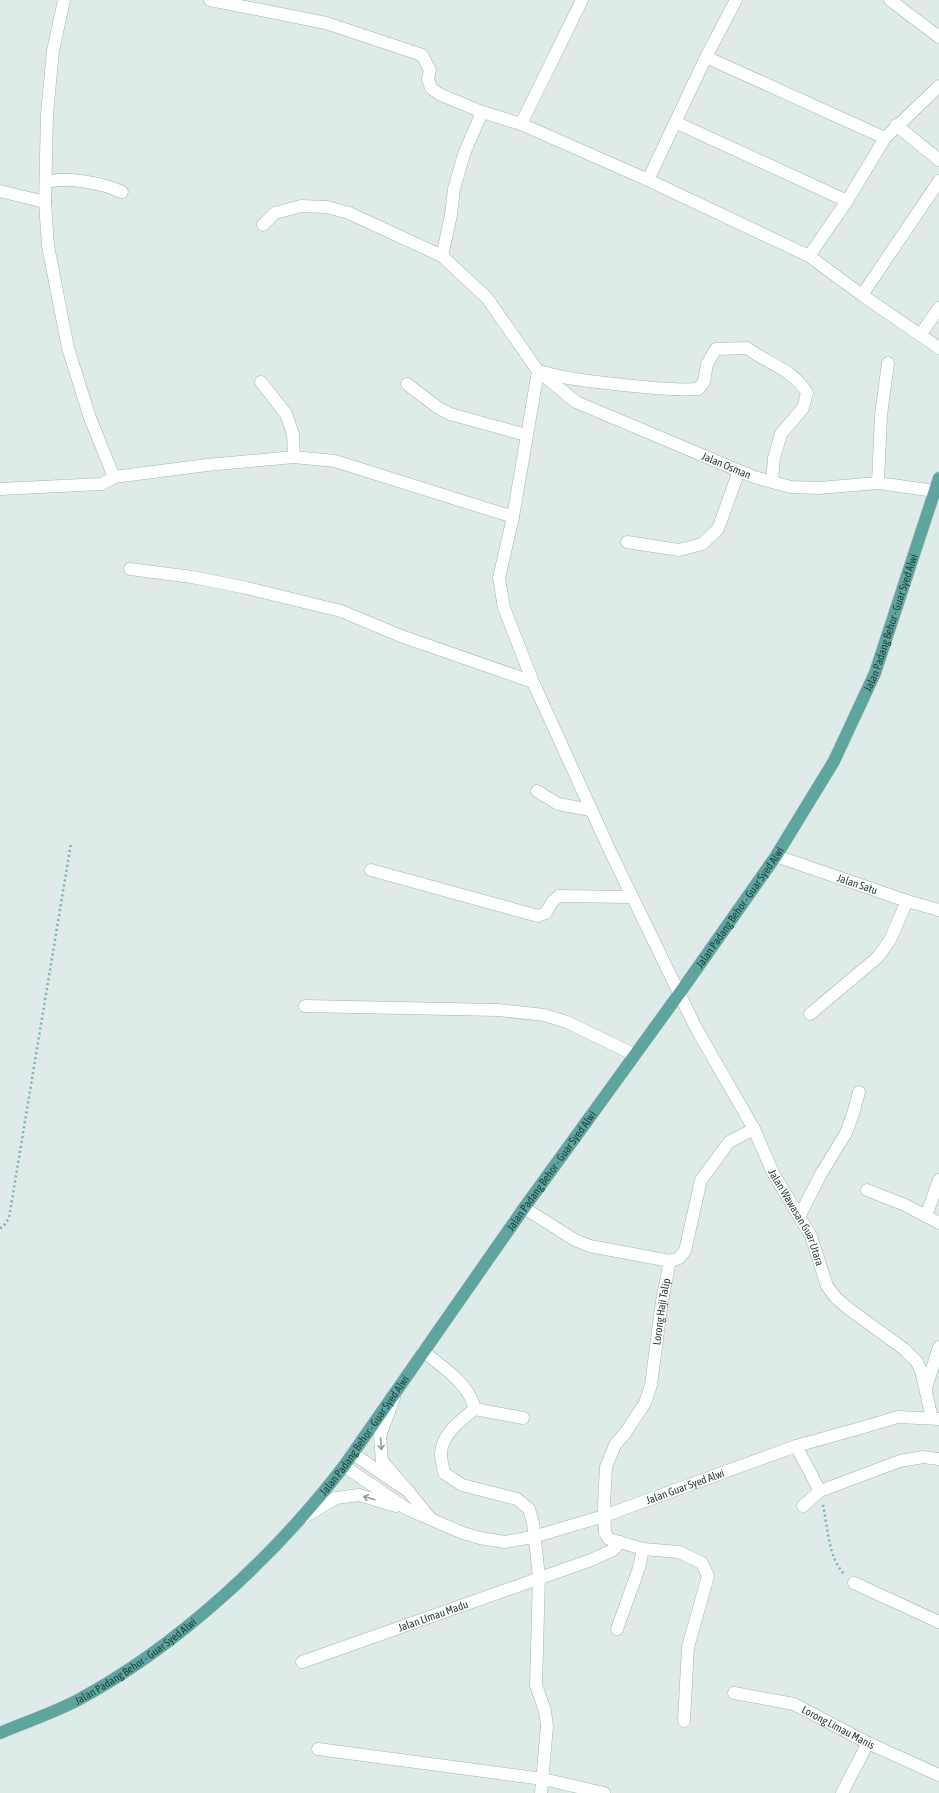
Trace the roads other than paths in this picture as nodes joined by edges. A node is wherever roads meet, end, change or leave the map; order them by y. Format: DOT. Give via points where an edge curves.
graph roads {
  1 [pos="64,0"];
  2 [pos="210,0"];
  3 [pos="582,0"];
  4 [pos="736,0"];
  5 [pos="890,0"];
  6 [pos="939,37"];
  7 [pos="706,57"];
  8 [pos="939,86"];
  9 [pos="482,112"];
  10 [pos="675,122"];
  11 [pos="521,124"];
  12 [pos="896,125"];
  13 [pos="885,138"];
  14 [pos="939,160"];
  15 [pos="648,180"];
  16 [pos="939,181"];
  17 [pos="46,182"];
  18 [pos="0,191"];
  19 [pos="122,192"];
  20 [pos="847,201"];
  21 [pos="46,202"];
  22 [pos="263,225"];
  23 [pos="442,256"];
  24 [pos="809,256"];
  25 [pos="862,295"];
  26 [pos="939,308"];
  27 [pos="920,335"];
  28 [pos="939,348"];
  29 [pos="888,362"];
  30 [pos="538,371"];
  31 [pos="260,382"];
  32 [pos="407,384"];
  33 [pos="526,435"];
  34 [pos="294,457"];
  35 [pos="739,471"];
  36 [pos="114,477"];
  37 [pos="939,478"];
  38 [pos="772,481"];
  39 [pos="878,483"];
  40 [pos="0,488"];
  41 [pos="935,491"];
  42 [pos="513,517"];
  43 [pos="627,542"];
  44 [pos="130,569"];
  45 [pos="533,682"];
  46 [pos="537,791"];
  47 [pos="591,810"];
  48 [pos="776,856"];
  49 [pos="371,870"];
  50 [pos="632,897"];
  51 [pos="907,901"];
  52 [pos="939,910"];
  53 [pos="679,994"];
  54 [pos="305,1006"];
  55 [pos="810,1014"];
  56 [pos="635,1055"];
  57 [pos="858,1092"];
  58 [pos="754,1129"];
  59 [pos="939,1180"];
  60 [pos="867,1190"];
  61 [pos="524,1208"];
  62 [pos="800,1215"];
  63 [pos="926,1216"];
  64 [pos="939,1223"];
  65 [pos="670,1261"];
  66 [pos="939,1347"];
  67 [pos="423,1351"];
  68 [pos="926,1389"];
  69 [pos="396,1393"];
  70 [pos="475,1408"];
  71 [pos="523,1418"];
  72 [pos="935,1418"];
  73 [pos="796,1446"];
  74 [pos="352,1452"];
  75 [pos="939,1459"];
  76 [pos="344,1466"];
  77 [pos="408,1491"];
  78 [pos="820,1491"];
  79 [pos="803,1506"];
  80 [pos="407,1509"];
  81 [pos="604,1516"];
  82 [pos="299,1520"];
  83 [pos="431,1520"];
  84 [pos="533,1537"];
  85 [pos="620,1542"];
  86 [pos="643,1549"];
  87 [pos="539,1577"];
  88 [pos="854,1583"];
  89 [pos="939,1622"];
  90 [pos="618,1629"];
  91 [pos="302,1662"];
  92 [pos="734,1693"];
  93 [pos="684,1721"];
  94 [pos="0,1732"];
  95 [pos="868,1743"];
  96 [pos="318,1749"];
  97 [pos="939,1775"];
  98 [pos="543,1779"];
  99 [pos="541,1793"];
  100 [pos="604,1793"];
  101 [pos="842,1793"];
  1 -- 17 [label="street" via="53,51 47,114"];
  2 -- 9 [label="street" via="326,22 422,55 430,70 428,79 431,88"];
  3 -- 11 [label="street"];
  4 -- 7 [label="street"];
  5 -- 6 [label="street"];
  7 -- 10 [label="street"];
  7 -- 13 [label="street"];
  8 -- 12 [label="street"];
  9 -- 11 [label="street"];
  9 -- 23 [label="street" via="464,154 454,188"];
  10 -- 15 [label="street"];
  10 -- 20 [label="street"];
  11 -- 15 [label="street"];
  12 -- 13 [label="street"];
  12 -- 14 [label="street"];
  13 -- 20 [label="street"];
  15 -- 24 [label="street"];
  16 -- 25 [label="street"];
  17 -- 19 [label="street" via="54,179 66,180 112,187"];
  17 -- 21 [label="street"];
  18 -- 21 [label="street"];
  20 -- 24 [label="street"];
  21 -- 36 [label="street" via="48,246 68,348 90,418"];
  22 -- 23 [label="street, Jalan Osman" via="275,213 301,206 327,207 349,213"];
  23 -- 30 [label="street, Jalan Osman" via="488,298"];
  24 -- 25 [label="street"];
  25 -- 27 [label="street"];
  26 -- 27 [label="street"];
  27 -- 28 [label="street"];
  29 -- 39 [label="street" via="881,415"];
  30 -- 33 [label="street, Jalan Wawasan Guar Utara"];
  30 -- 35 [label="street, Jalan Osman" via="576,402"];
  30 -- 38 [label="street" via="597,382 682,390 698,389 704,382 707,364 716,350 747,348 789,373 801,383 807,393 803,408 781,434 774,458"];
  31 -- 34 [label="street" via="286,414 293,434"];
  32 -- 33 [label="street" via="450,414"];
  33 -- 42 [label="street, Jalan Wawasan Guar Utara"];
  34 -- 36 [label="street"];
  34 -- 42 [label="street" via="335,462"];
  35 -- 38 [label="street, Jalan Osman"];
  35 -- 43 [label="street" via="718,529 702,544 679,550"];
  36 -- 40 [label="street" via="102,484"];
  37 -- 41 [label="main road, Jalan Padang Behor - Guar Syed Alwi"];
  38 -- 39 [label="street, Jalan Osman" via="791,487 819,488"];
  39 -- 41 [label="street, Jalan Osman"];
  41 -- 48 [label="main road, Jalan Padang Behor - Guar Syed Alwi" via="875,673 834,761"];
  42 -- 45 [label="street, Jalan Wawasan Guar Utara" via="499,578 504,608"];
  44 -- 45 [label="street" via="192,577 341,611 401,636"];
  45 -- 47 [label="street, Jalan Wawasan Guar Utara"];
  46 -- 47 [label="street" via="558,804"];
  47 -- 50 [label="street, Jalan Wawasan Guar Utara"];
  48 -- 51 [label="street, Jalan Satu"];
  48 -- 53 [label="main road, Jalan Padang Behor - Guar Syed Alwi"];
  49 -- 50 [label="street" via="538,916 546,913 559,896"];
  50 -- 53 [label="street, Jalan Wawasan Guar Utara"];
  51 -- 52 [label="street, Jalan Satu"];
  51 -- 55 [label="street" via="890,940 878,957"];
  53 -- 56 [label="main road, Jalan Padang Behor - Guar Syed Alwi"];
  53 -- 58 [label="street, Jalan Wawasan Guar Utara"];
  54 -- 56 [label="street" via="498,1010 544,1015 567,1022"];
  56 -- 61 [label="main road, Jalan Padang Behor - Guar Syed Alwi"];
  57 -- 62 [label="street" via="846,1133"];
  58 -- 62 [label="street, Jalan Wawasan Guar Utara" via="774,1173"];
  58 -- 65 [label="street" via="730,1142 701,1180 685,1251 679,1258"];
  59 -- 63 [label="street"];
  60 -- 63 [label="street"];
  61 -- 65 [label="street" via="575,1240 590,1246"];
  61 -- 67 [label="main road, Jalan Padang Behor - Guar Syed Alwi"];
  62 -- 68 [label="street, Jalan Wawasan Guar Utara" via="827,1286 849,1309 917,1362"];
  63 -- 64 [label="street"];
  65 -- 81 [label="street, Lorong Haji Talip" via="662,1300 651,1385 646,1403 614,1445 609,1457 604,1480"];
  66 -- 68 [label="street"];
  67 -- 69 [label="main road, Jalan Padang Behor - Guar Syed Alwi"];
  67 -- 70 [label="street" via="466,1386"];
  68 -- 72 [label="street, Jalan Wawasan Guar Utara"];
  69 -- 74 [label="main road, Jalan Padang Behor - Guar Syed Alwi"];
  69 -- 77 [label="street, one-way" via="380,1436 382,1461"];
  70 -- 71 [label="street"];
  70 -- 84 [label="street" via="460,1420 448,1435 441,1452 444,1473 462,1485 517,1499 529,1509"];
  72 -- 73 [label="street, Jalan Guar Syed Alwi" via="898,1417"];
  73 -- 78 [label="street"];
  73 -- 81 [label="street, Jalan Guar Syed Alwi"];
  74 -- 76 [label="main road, Jalan Padang Behor - Guar Syed Alwi"];
  74 -- 77 [label="street"];
  75 -- 78 [label="street" via="923,1457 900,1461"];
  76 -- 80 [label="street, Jalan Guar Syed Alwi"];
  76 -- 82 [label="main road, Jalan Padang Behor - Guar Syed Alwi"];
  77 -- 83 [label="street"];
  78 -- 79 [label="street"];
  80 -- 82 [label="street, one-way" via="359,1495 336,1498"];
  80 -- 83 [label="street, Jalan Guar Syed Alwi"];
  81 -- 84 [label="street, Jalan Guar Syed Alwi"];
  81 -- 85 [label="street, Lorong Haji Talip" via="605,1533 609,1539"];
  82 -- 94 [label="main road, Jalan Padang Behor - Guar Syed Alwi" via="222,1598 177,1634 77,1700"];
  83 -- 84 [label="street, Jalan Guar Syed Alwi" via="480,1538 505,1542"];
  84 -- 87 [label="street"];
  85 -- 86 [label="street, Lorong Haji Talip"];
  85 -- 87 [label="street, Jalan LImau Madu" via="613,1550"];
  86 -- 90 [label="street"];
  86 -- 93 [label="street, Lorong Haji Talip" via="679,1552 702,1563 708,1576 688,1647"];
  87 -- 91 [label="street, Jalan LImau Madu"];
  87 -- 98 [label="street" via="536,1685 547,1726"];
  88 -- 89 [label="street"];
  92 -- 95 [label="street, Lorong Limau Manis" via="794,1704"];
  95 -- 97 [label="street, Lorong Limau Manis"];
  95 -- 101 [label="street"];
  96 -- 98 [label="street"];
  98 -- 99 [label="street"];
  98 -- 100 [label="street"];
}
